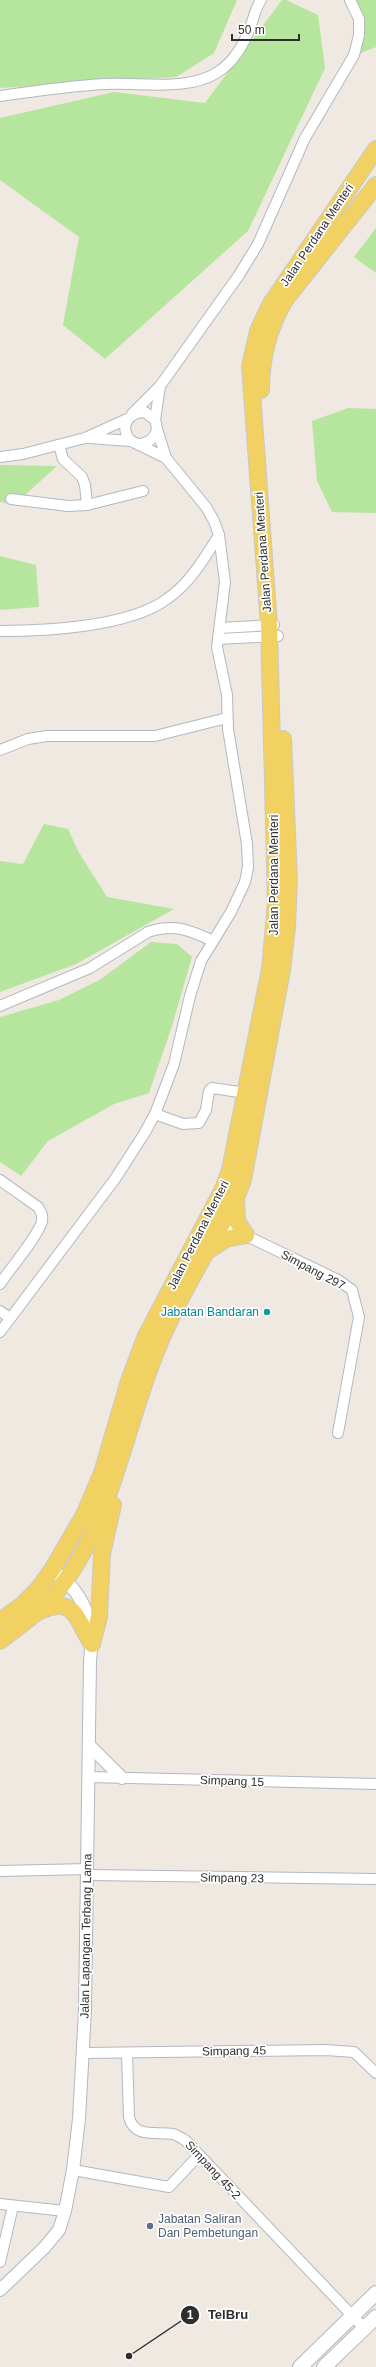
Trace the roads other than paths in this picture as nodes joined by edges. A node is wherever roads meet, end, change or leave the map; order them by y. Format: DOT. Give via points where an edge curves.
graph roads {
  1 [pos="261,0"];
  2 [pos="350,0"];
  3 [pos="0,96"];
  4 [pos="376,149"];
  5 [pos="376,186"];
  6 [pos="160,386"];
  7 [pos="130,417"];
  8 [pos="156,424"];
  9 [pos="85,438"];
  10 [pos="135,443"];
  11 [pos="59,445"];
  12 [pos="0,457"];
  13 [pos="166,458"];
  14 [pos="143,491"];
  15 [pos="11,499"];
  16 [pos="87,505"];
  17 [pos="218,535"];
  18 [pos="220,628"];
  19 [pos="273,631"];
  20 [pos="0,632"];
  21 [pos="218,639"];
  22 [pos="227,718"];
  23 [pos="0,750"];
  24 [pos="213,941"];
  25 [pos="0,1006"];
  26 [pos="246,1093"];
  27 [pos="155,1114"];
  28 [pos="0,1180"];
  29 [pos="236,1198"];
  30 [pos="216,1221"];
  31 [pos="246,1235"];
  32 [pos="208,1250"];
  33 [pos="0,1284"];
  34 [pos="0,1311"];
  35 [pos="10,1318"];
  36 [pos="0,1332"];
  37 [pos="338,1433"];
  38 [pos="121,1456"];
  39 [pos="52,1570"];
  40 [pos="65,1580"];
  41 [pos="38,1611"];
  42 [pos="0,1621"];
  43 [pos="0,1641"];
  44 [pos="92,1644"];
  45 [pos="89,1745"];
  46 [pos="88,1777"];
  47 [pos="122,1778"];
  48 [pos="376,1784"];
  49 [pos="0,1871"];
  50 [pos="88,1872"];
  51 [pos="376,1879"];
  52 [pos="84,2053"];
  53 [pos="127,2054"];
  54 [pos="376,2072"];
  55 [pos="199,2155"];
  56 [pos="73,2170"];
  57 [pos="0,2204"];
  58 [pos="13,2206"];
  59 [pos="65,2211"];
  60 [pos="0,2262"];
  61 [pos="0,2290"];
  62 [pos="376,2293"];
  63 [pos="376,2307"];
  64 [pos="352,2316"];
  65 [pos="376,2317"];
  66 [pos="364,2328"];
  67 [pos="300,2367"];
  68 [pos="324,2367"];
  1 -- 3 [label="street" via="235,56 219,72 198,81 178,84 107,84 54,88"];
  2 -- 6 [label="street" via="358,20 359,35 354,55 305,138 258,244"];
  4 -- 19 [label="main road, Jalan Perdana Menteri" via="270,305 262,318 253,346 250,383"];
  5 -- 19 [label="main road, Jalan Perdana Menteri" via="285,300 272,323 263,356 261,406"];
  6 -- 7 [label="street"];
  6 -- 8 [label="street"];
  7 -- 8 [label="street" via="145,412"];
  7 -- 9 [label="street"];
  7 -- 10 [label="street" via="125,431"];
  8 -- 10 [label="street" via="151,440"];
  8 -- 13 [label="street"];
  9 -- 10 [label="street"];
  9 -- 11 [label="street"];
  10 -- 13 [label="street"];
  11 -- 12 [label="street"];
  11 -- 16 [label="street" via="63,459 82,477"];
  13 -- 17 [label="street" via="206,507 214,520"];
  14 -- 16 [label="street"];
  15 -- 16 [label="street" via="51,505"];
  17 -- 18 [label="street" via="225,582"];
  17 -- 20 [label="street" via="187,582 166,600 146,611 64,629"];
  18 -- 19 [label="street"];
  18 -- 21 [label="street"];
  19 -- 21 [label="street"];
  19 -- 26 [label="main road, Jalan Perdana Menteri" via="276,903 270,969"];
  19 -- 29 [label="main road, Jalan Perdana Menteri" via="289,879 287,927 282,970 247,1164"];
  21 -- 22 [label="street" via="220,667 227,695"];
  22 -- 23 [label="street" via="155,736 47,736 28,739"];
  22 -- 24 [label="street" via="247,844 248,867 237,901"];
  24 -- 25 [label="street" via="182,927 158,928 90,968"];
  24 -- 27 [label="street" via="201,961 174,1064"];
  26 -- 27 [label="street" via="212,1088 209,1091 203,1118 199,1123 183,1124"];
  26 -- 30 [label="main road, Jalan Perdana Menteri"];
  27 -- 35 [label="street" via="115,1179"];
  28 -- 33 [label="street" via="38,1207 43,1219"];
  29 -- 30 [label="main road, Jalan Perdana Menteri"];
  29 -- 31 [label="main road" via="237,1221"];
  30 -- 31 [label="street, Simpang 297"];
  30 -- 32 [label="main road, Jalan Perdana Menteri"];
  30 -- 39 [label="main road, Jalan Perdana Menteri" via="145,1338 97,1486 84,1515"];
  31 -- 32 [label="main road" via="226,1239"];
  31 -- 37 [label="street, Simpang 297" via="338,1280 352,1290 359,1317"];
  32 -- 38 [label="main road, Jalan Perdana Menteri" via="160,1342"];
  34 -- 35 [label="street"];
  35 -- 36 [label="street"];
  38 -- 40 [label="main road, Jalan Perdana Menteri" via="94,1533"];
  38 -- 44 [label="main road" via="102,1554 99,1617"];
  39 -- 40 [label="street, Jalan Lapangan Terbang Lama"];
  39 -- 42 [label="main road, Jalan Perdana Menteri" via="33,1594"];
  40 -- 41 [label="main road, Jalan Perdana Menteri"];
  40 -- 44 [label="street, Jalan Lapangan Terbang Lama" via="82,1598 89,1615"];
  41 -- 43 [label="main road, Jalan Perdana Menteri"];
  41 -- 44 [label="main road" via="59,1605 76,1613 83,1632"];
  44 -- 45 [label="street, Jalan Lapangan Terbang Lama"];
  45 -- 46 [label="street, Jalan Lapangan Terbang Lama"];
  45 -- 47 [label="street"];
  46 -- 47 [label="street, Simpang 15"];
  46 -- 50 [label="street, Jalan Lapangan Terbang Lama"];
  47 -- 48 [label="street, Simpang 15"];
  49 -- 50 [label="street, Simpang 23"];
  50 -- 51 [label="street, Simpang 23"];
  50 -- 52 [label="street, Jalan Lapangan Terbang Lama"];
  52 -- 53 [label="street, Simpang 45"];
  52 -- 56 [label="street, Jalan Lapangan Terbang Lama"];
  53 -- 54 [label="street, Simpang 45" via="234,2050 354,2052"];
  53 -- 55 [label="street, Simpang 45-2" via="129,2117 132,2125 141,2132 174,2134 185,2140"];
  55 -- 56 [label="street" via="169,2187"];
  55 -- 64 [label="street, Simpang 45-2"];
  56 -- 59 [label="street, Jalan Lapangan Terbang Lama"];
  57 -- 58 [label="street"];
  58 -- 59 [label="street"];
  58 -- 60 [label="street"];
  59 -- 61 [label="street, Jalan Lapangan Terbang Lama" via="59,2230"];
  62 -- 64 [label="main road"];
  63 -- 64 [label="main road" via="367,2316"];
  64 -- 66 [label="street, Simpang 45-2"];
  64 -- 67 [label="main road"];
  65 -- 66 [label="main road"];
  66 -- 68 [label="main road"];
}
